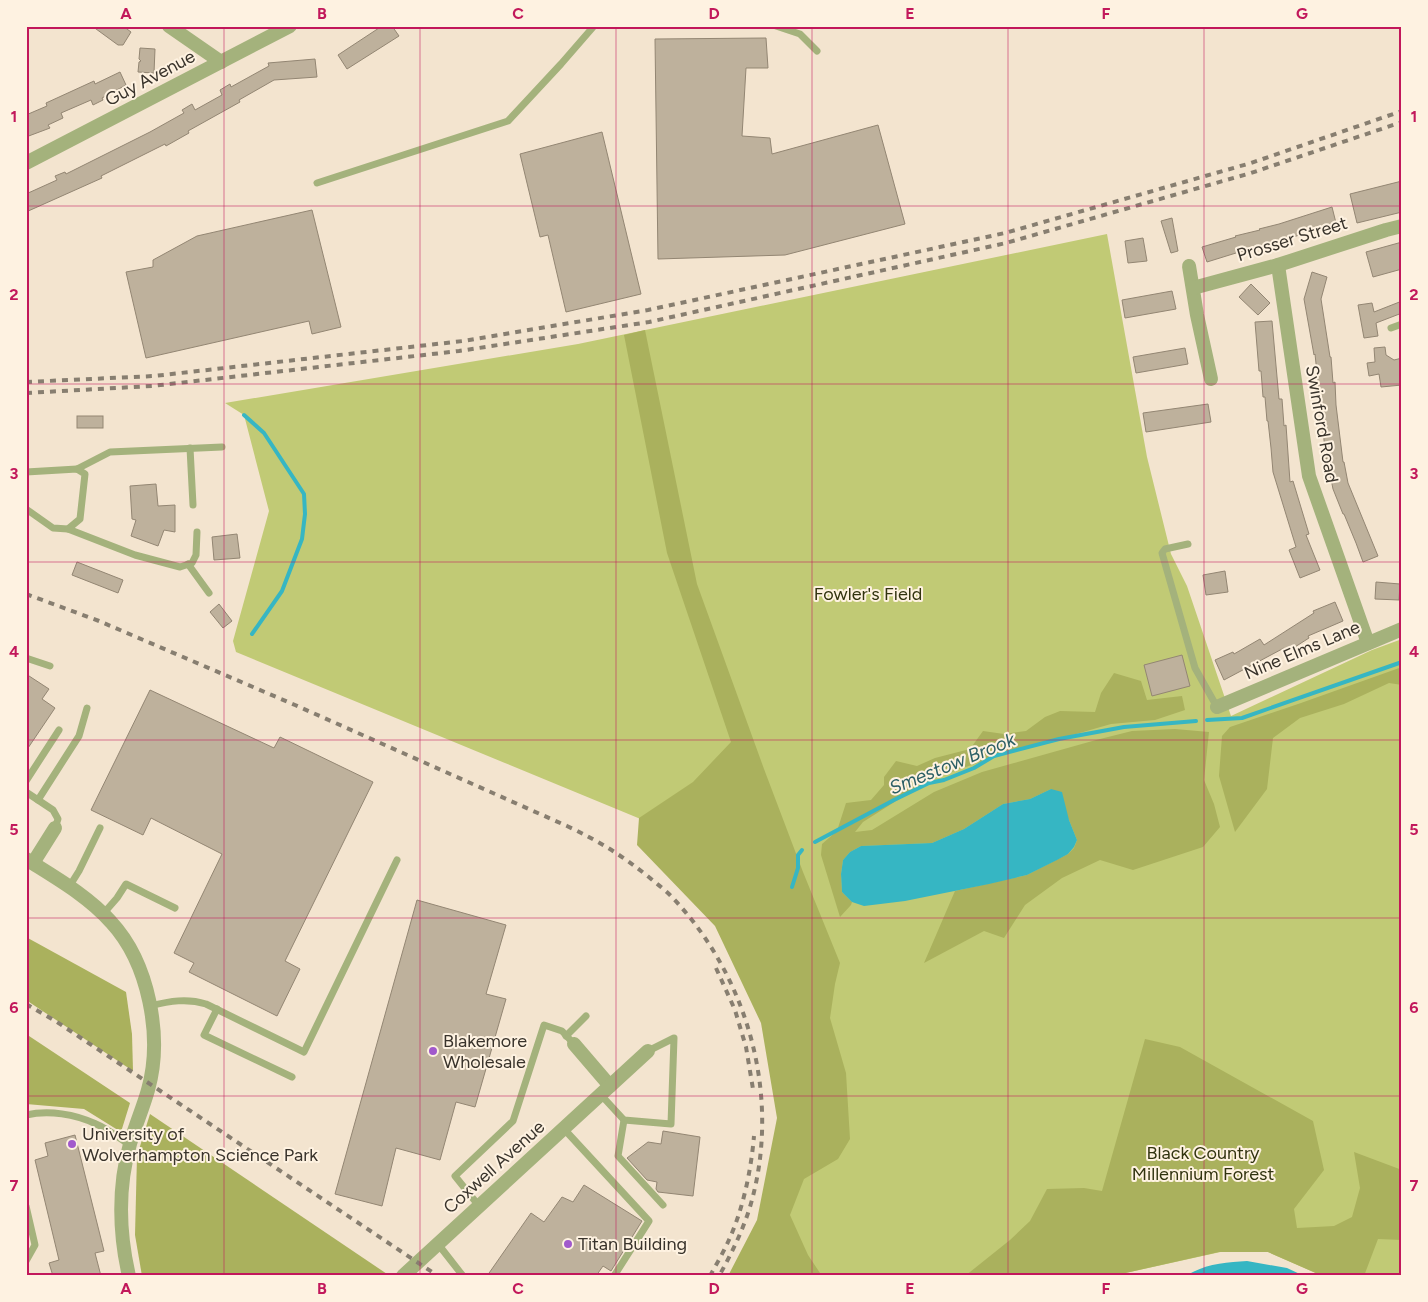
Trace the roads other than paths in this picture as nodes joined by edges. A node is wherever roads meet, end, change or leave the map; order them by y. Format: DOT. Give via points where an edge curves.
graph roads {
  1 [pos="169,26"];
  2 [pos="290,26"];
  3 [pos="594,26"];
  4 [pos="776,26"];
  5 [pos="817,51"];
  6 [pos="221,62"];
  7 [pos="26,163"];
  8 [pos="317,183"];
  9 [pos="1402,226"];
  10 [pos="1278,265"];
  11 [pos="1189,266"];
  12 [pos="1193,288"];
  13 [pos="1402,324"];
  14 [pos="1391,328"];
  15 [pos="1211,379"];
  16 [pos="222,447"];
  17 [pos="190,448"];
  18 [pos="77,469"];
  19 [pos="26,472"];
  20 [pos="193,505"];
  21 [pos="26,509"];
  22 [pos="68,529"];
  23 [pos="197,532"];
  24 [pos="1188,544"];
  25 [pos="188,564"];
  26 [pos="210,593"];
  27 [pos="1402,629"];
  28 [pos="1368,643"];
  29 [pos="26,658"];
  30 [pos="50,666"];
  31 [pos="1217,707"];
  32 [pos="87,708"];
  33 [pos="60,730"];
  34 [pos="26,781"];
  35 [pos="26,792"];
  36 [pos="38,800"];
  37 [pos="55,828"];
  38 [pos="100,828"];
  39 [pos="397,860"];
  40 [pos="30,861"];
  41 [pos="69,887"];
  42 [pos="175,908"];
  43 [pos="103,914"];
  44 [pos="150,1006"];
  45 [pos="217,1009"];
  46 [pos="586,1016"];
  47 [pos="570,1040"];
  48 [pos="648,1051"];
  49 [pos="292,1077"];
  50 [pos="606,1091"];
  51 [pos="26,1115"];
  52 [pos="624,1120"];
  53 [pos="564,1129"];
  54 [pos="130,1145"];
  55 [pos="664,1205"];
  56 [pos="26,1206"];
  57 [pos="479,1206"];
  58 [pos="438,1244"];
  59 [pos="26,1261"];
  60 [pos="129,1276"];
  61 [pos="403,1276"];
  62 [pos="463,1276"];
  63 [pos="614,1276"];
  1 -- 6 [label="street"];
  2 -- 6 [label="street, Guy Avenue"];
  3 -- 8 [label="lane" via="508,121"];
  4 -- 5 [label="lane" via="800,34"];
  6 -- 7 [label="street, Guy Avenue"];
  9 -- 10 [label="street, Prosser Street"];
  10 -- 12 [label="street, Prosser Street"];
  10 -- 28 [label="street, Swinford Road" via="1309,476"];
  11 -- 12 [label="street"];
  12 -- 15 [label="street"];
  13 -- 14 [label="lane"];
  16 -- 17 [label="lane"];
  17 -- 18 [label="lane" via="110,452"];
  17 -- 20 [label="lane"];
  18 -- 19 [label="lane"];
  18 -- 22 [label="lane" via="85,474 80,519"];
  21 -- 22 [label="lane" via="52,528"];
  22 -- 25 [label="lane" via="135,555 180,567"];
  23 -- 25 [label="lane" via="196,555"];
  24 -- 31 [label="lane" via="1165,549 1162,553 1195,668"];
  25 -- 26 [label="lane"];
  27 -- 28 [label="street, Nine Elms Lane"];
  28 -- 31 [label="street, Nine Elms Lane"];
  29 -- 30 [label="lane"];
  32 -- 36 [label="lane" via="79,736"];
  33 -- 34 [label="lane"];
  35 -- 36 [label="lane"];
  36 -- 37 [label="lane" via="53,810 58,819"];
  37 -- 40 [label="street"];
  38 -- 41 [label="lane"];
  39 -- 45 [label="lane" via="304,1052"];
  40 -- 41 [label="street"];
  41 -- 43 [label="street"];
  42 -- 43 [label="lane" via="126,884"];
  43 -- 44 [label="street" via="128,945 141,972"];
  44 -- 45 [label="lane" via="188,1000"];
  44 -- 54 [label="street" via="155,1042 153,1068"];
  45 -- 49 [label="lane" via="204,1035"];
  46 -- 47 [label="lane"];
  47 -- 50 [label="street"];
  47 -- 57 [label="lane" via="562,1031 544,1025 513,1120 455,1176"];
  48 -- 50 [label="street, Coxwell Avenue"];
  48 -- 52 [label="lane" via="674,1038 672,1124"];
  50 -- 52 [label="lane"];
  50 -- 53 [label="street, Coxwell Avenue"];
  51 -- 54 [label="lane" via="69,1114 98,1124"];
  52 -- 55 [label="lane" via="618,1156"];
  53 -- 57 [label="street, Coxwell Avenue"];
  53 -- 63 [label="lane" via="649,1221"];
  54 -- 60 [label="street" via="121,1204"];
  56 -- 59 [label="lane" via="35,1245"];
  57 -- 58 [label="street, Coxwell Avenue"];
  58 -- 61 [label="street, Coxwell Avenue"];
  58 -- 62 [label="lane"];
}
